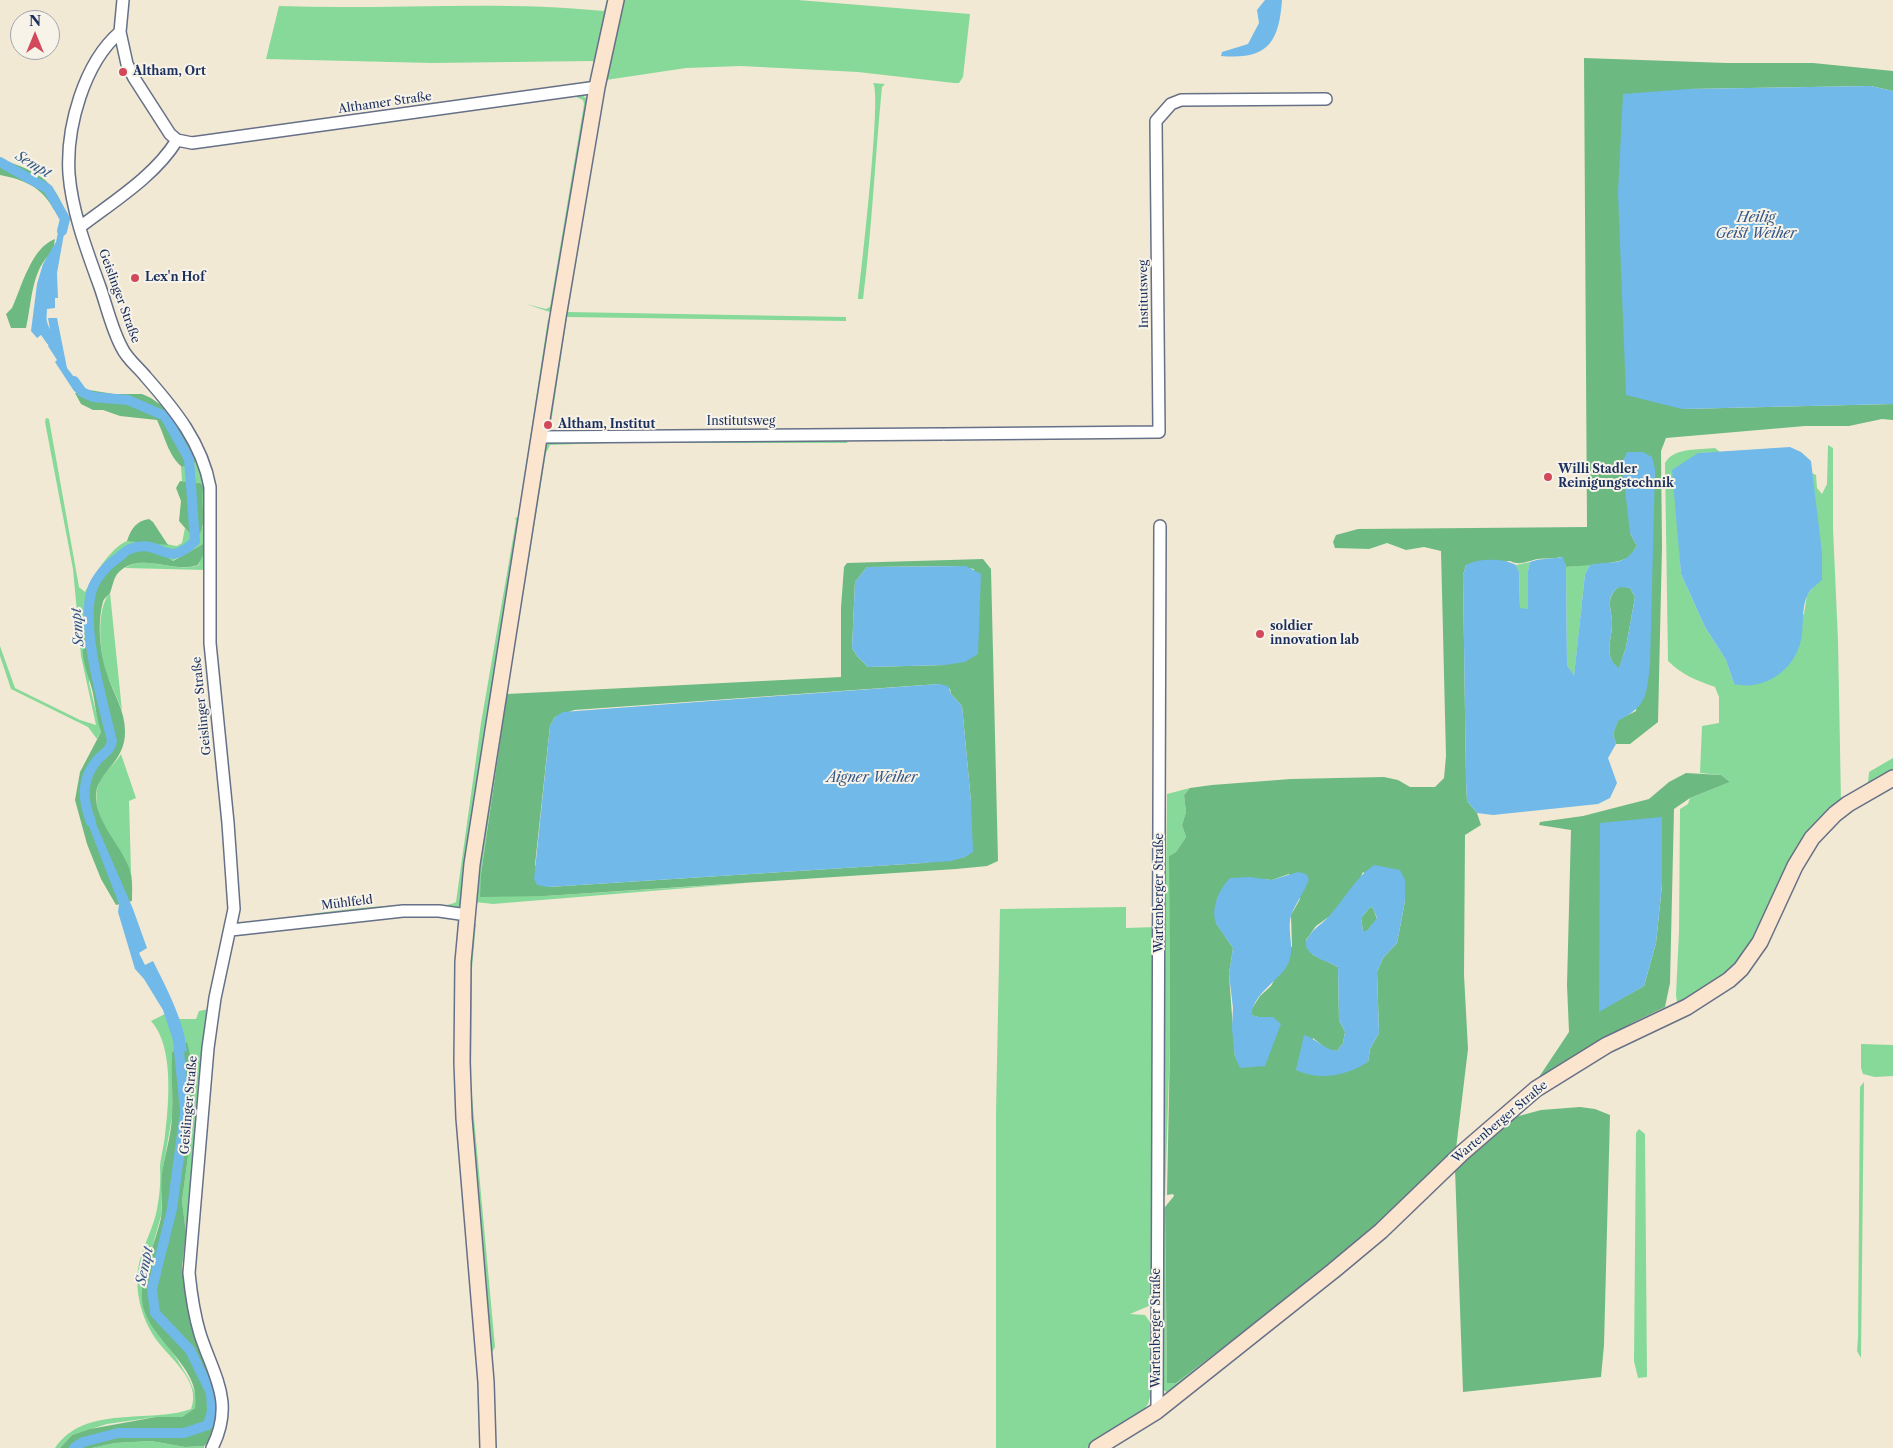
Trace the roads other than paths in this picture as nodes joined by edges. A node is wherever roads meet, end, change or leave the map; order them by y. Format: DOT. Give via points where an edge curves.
graph roads {
  1 [pos="123,0"];
  2 [pos="616,0"];
  3 [pos="120,32"];
  4 [pos="597,87"];
  5 [pos="1326,99"];
  6 [pos="177,140"];
  7 [pos="80,227"];
  8 [pos="539,437"];
  9 [pos="1160,526"];
  10 [pos="1893,778"];
  11 [pos="466,915"];
  12 [pos="231,930"];
  13 [pos="1157,1410"];
  14 [pos="212,1448"];
  15 [pos="488,1448"];
  16 [pos="1097,1448"];
  1 -- 3 [label="street"];
  2 -- 4 [label="main road"];
  3 -- 6 [label="street" via="127,64 134,78 165,129"];
  3 -- 7 [label="street, Geislinger Straße" via="88,77 76,110 69,174"];
  4 -- 6 [label="street, Althamer Straße" via="192,143"];
  4 -- 8 [label="main road"];
  5 -- 8 [label="street, Institutsweg" via="1181,100 1171,104 1156,121 1159,432"];
  6 -- 7 [label="street" via="169,153 128,192"];
  7 -- 12 [label="street, Geislinger Straße" via="122,349 176,411 207,468 210,487 210,643 234,886"];
  8 -- 11 [label="main road"];
  9 -- 13 [label="street, Wartenberger Straße"];
  10 -- 13 [label="main road, Wartenberger Straße" via="1848,804 1812,838 1795,866 1760,942 1729,980 1687,1007 1607,1045 1536,1090 1462,1153 1368,1243"];
  11 -- 12 [label="street, Mühlfeld" via="403,911"];
  11 -- 15 [label="main road" via="463,1090 480,1289"];
  12 -- 14 [label="street, Geislinger Straße" via="214,998 189,1273 200,1333 223,1397 220,1432"];
  13 -- 16 [label="main road, Wartenberger Straße"];
}
